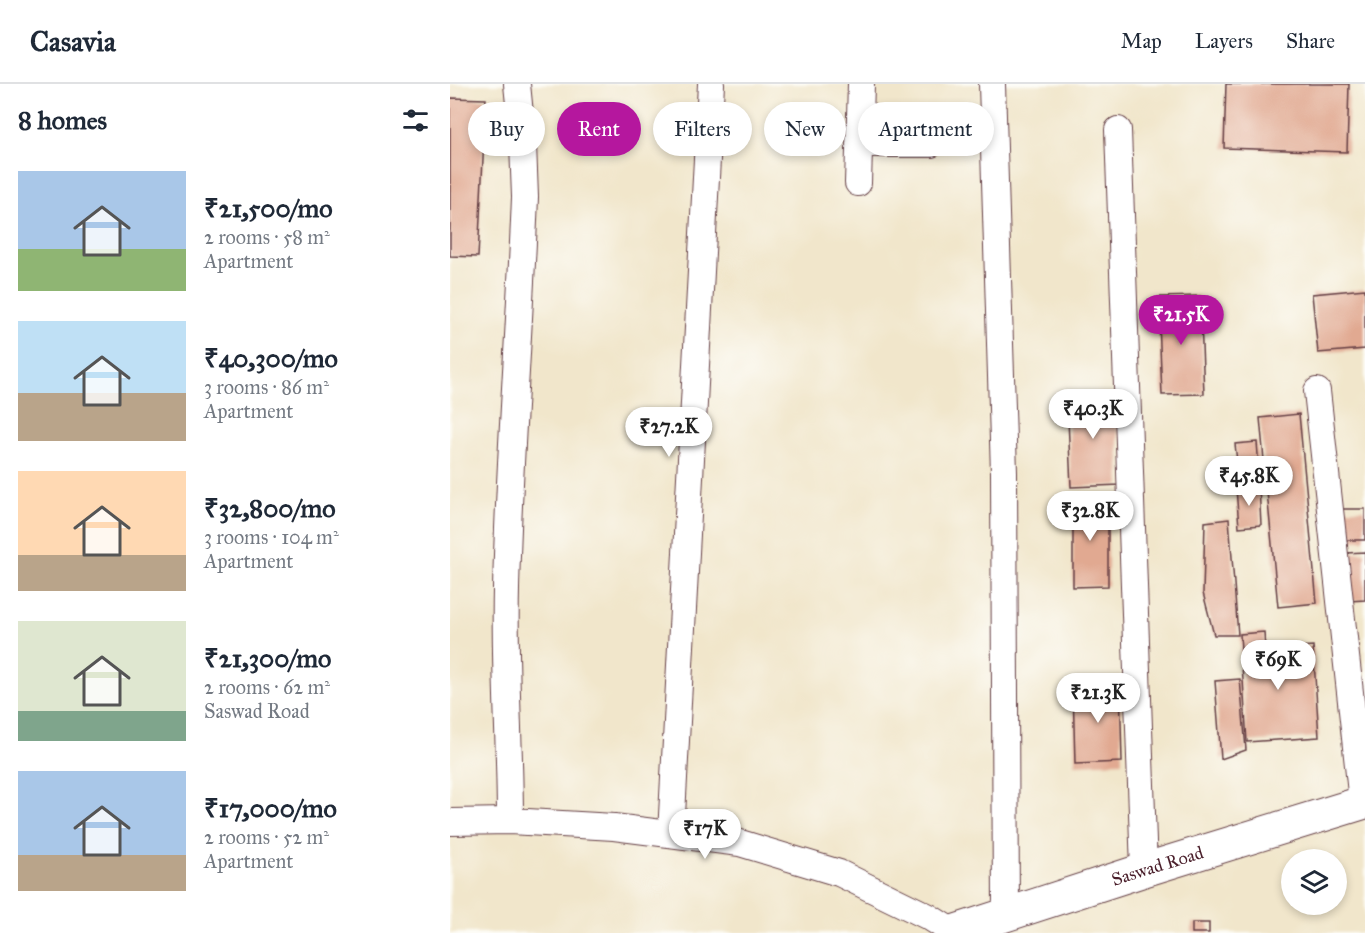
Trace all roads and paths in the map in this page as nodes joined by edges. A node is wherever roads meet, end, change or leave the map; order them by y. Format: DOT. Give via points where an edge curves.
graph roads {
  1 [pos="517,84"];
  2 [pos="711,84"];
  3 [pos="861,84"];
  4 [pos="992,84"];
  5 [pos="860,102"];
  6 [pos="1118,130"];
  7 [pos="859,156"];
  8 [pos="858,183"];
  9 [pos="1317,391"];
  10 [pos="1364,802"];
  11 [pos="510,821"];
  12 [pos="450,822"];
  13 [pos="671,834"];
  14 [pos="1143,870"];
  15 [pos="998,922"];
  16 [pos="951,932"];
  1 -- 11 [label="street" via="525,197 506,588"];
  2 -- 13 [label="street"];
  3 -- 5 [label="street"];
  4 -- 15 [label="street" via="1004,473"];
  6 -- 14 [label="street"];
  7 -- 8 [label="street"];
  9 -- 10 [label="street"];
  10 -- 14 [label="highway, Saswad Road"];
  11 -- 12 [label="street"];
  11 -- 13 [label="street"];
  13 -- 16 [label="street" via="740,843 839,873 929,917"];
  14 -- 15 [label="highway, Saswad Road"];
  15 -- 16 [label="highway, Saswad Road"];
}
